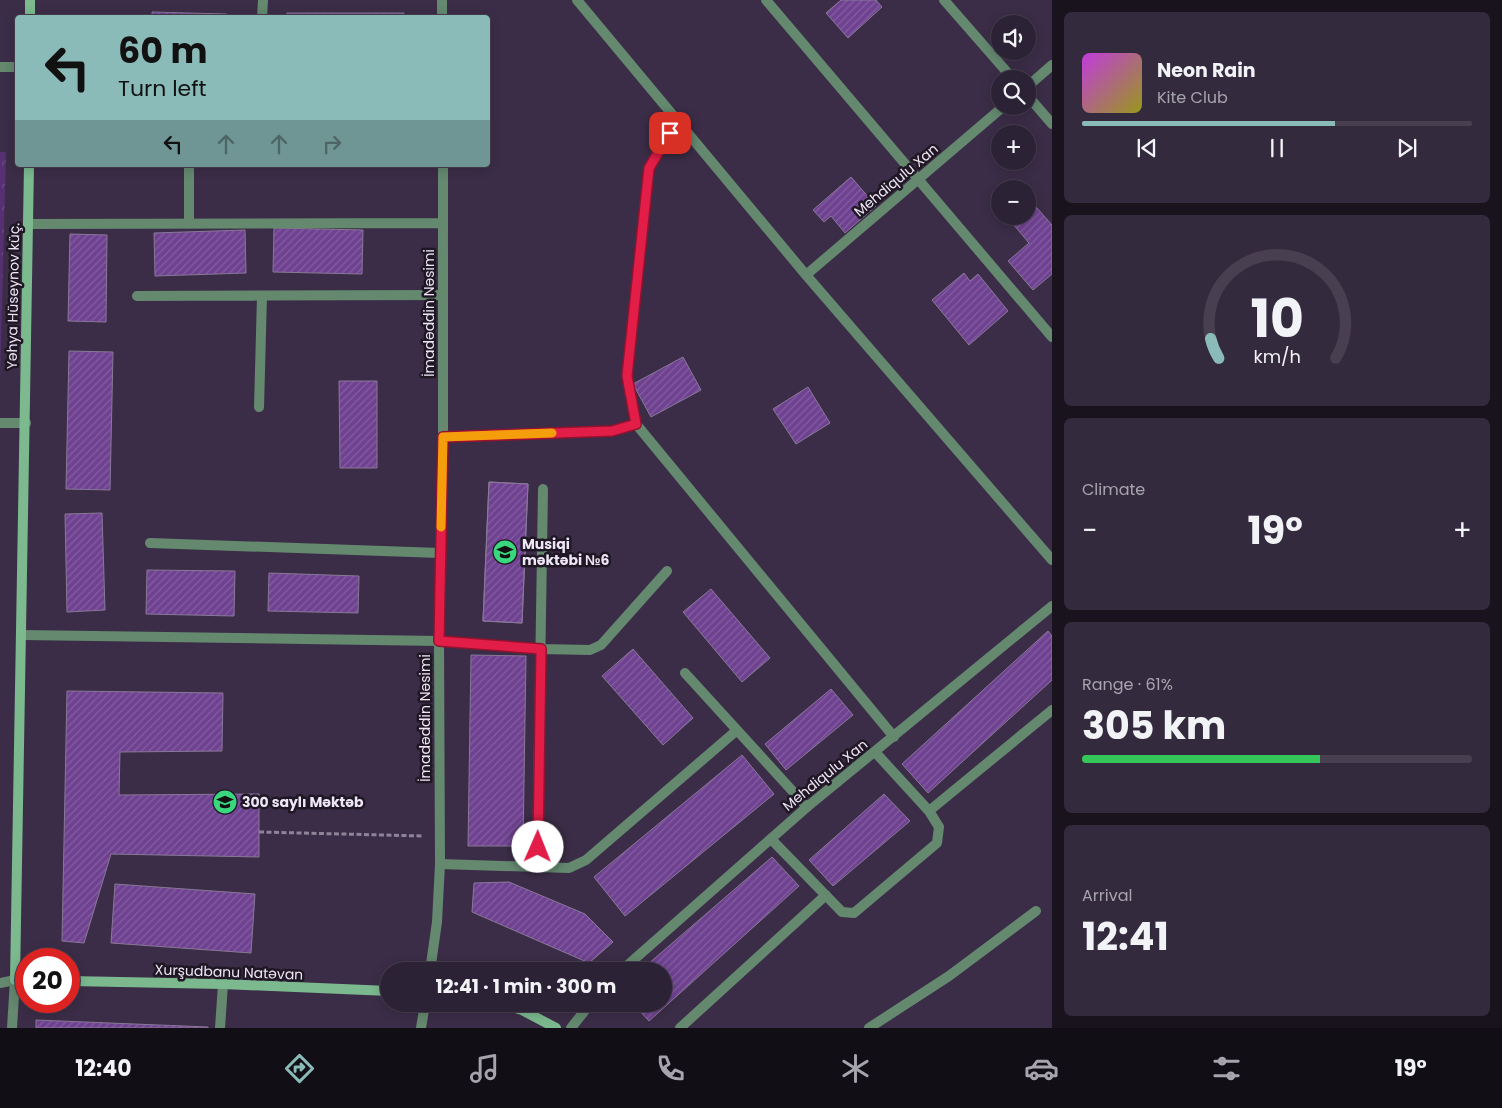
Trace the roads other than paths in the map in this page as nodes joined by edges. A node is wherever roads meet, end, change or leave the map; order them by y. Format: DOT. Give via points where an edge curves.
graph roads {
  1 [pos="30,0"];
  2 [pos="263,0"];
  3 [pos="442,0"];
  4 [pos="577,0"];
  5 [pos="766,0"];
  6 [pos="944,0"];
  7 [pos="30,15"];
  8 [pos="262,15"];
  9 [pos="442,15"];
  10 [pos="1052,65"];
  11 [pos="0,67"];
  12 [pos="15,67"];
  13 [pos="1005,70"];
  14 [pos="1036,79"];
  15 [pos="1036,105"];
  16 [pos="993,115"];
  17 [pos="678,122"];
  18 [pos="1052,124"];
  19 [pos="29,167"];
  20 [pos="188,167"];
  21 [pos="443,167"];
  22 [pos="919,178"];
  23 [pos="443,223"];
  24 [pos="28,224"];
  25 [pos="189,224"];
  26 [pos="806,275"];
  27 [pos="443,295"];
  28 [pos="137,296"];
  29 [pos="262,296"];
  30 [pos="1052,337"];
  31 [pos="259,408"];
  32 [pos="0,423"];
  33 [pos="26,423"];
  34 [pos="636,424"];
  35 [pos="443,437"];
  36 [pos="543,489"];
  37 [pos="150,543"];
  38 [pos="440,553"];
  39 [pos="1052,560"];
  40 [pos="667,571"];
  41 [pos="1052,606"];
  42 [pos="22,635"];
  43 [pos="439,641"];
  44 [pos="541,649"];
  45 [pos="685,673"];
  46 [pos="1052,710"];
  47 [pos="736,731"];
  48 [pos="894,737"];
  49 [pos="875,752"];
  50 [pos="807,807"];
  51 [pos="928,811"];
  52 [pos="772,839"];
  53 [pos="440,864"];
  54 [pos="537,866"];
  55 [pos="826,896"];
  56 [pos="1036,911"];
  57 [pos="431,962"];
  58 [pos="631,962"];
  59 [pos="14,980"];
  60 [pos="80,981"];
  61 [pos="0,983"];
  62 [pos="223,984"];
  63 [pos="380,991"];
  64 [pos="424,1012"];
  65 [pos="526,1012"];
  66 [pos="584,1012"];
  67 [pos="12,1028"];
  68 [pos="220,1028"];
  69 [pos="421,1028"];
  70 [pos="556,1028"];
  71 [pos="571,1028"];
  72 [pos="680,1028"];
  73 [pos="869,1028"];
  1 -- 7 [label="main road"];
  2 -- 8 [label="street"];
  3 -- 9 [label="street"];
  4 -- 17 [label="street"];
  5 -- 22 [label="street"];
  6 -- 13 [label="street"];
  10 -- 14 [label="street"];
  11 -- 12 [label="street"];
  15 -- 18 [label="street"];
  16 -- 22 [label="street, Mehdiqulu Xan"];
  17 -- 26 [label="street"];
  17 -- 34 [label="street" via="649,168 627,376"];
  19 -- 24 [label="main road, Yəhya Hüseynov küç."];
  20 -- 25 [label="street"];
  21 -- 23 [label="street, İmadəddin Nəsimi"];
  22 -- 26 [label="street, Mehdiqulu Xan"];
  22 -- 30 [label="street"];
  23 -- 25 [label="street"];
  23 -- 27 [label="street, İmadəddin Nəsimi"];
  24 -- 25 [label="street"];
  24 -- 33 [label="main road, Yəhya Hüseynov küç."];
  26 -- 39 [label="street"];
  27 -- 29 [label="street"];
  27 -- 35 [label="street, İmadəddin Nəsimi"];
  28 -- 29 [label="street"];
  29 -- 31 [label="street"];
  32 -- 33 [label="street"];
  33 -- 42 [label="main road, Yəhya Hüseynov küç."];
  34 -- 35 [label="street" via="612,431"];
  34 -- 48 [label="street"];
  35 -- 38 [label="street, İmadəddin Nəsimi"];
  36 -- 44 [label="street"];
  37 -- 38 [label="street"];
  38 -- 43 [label="street, İmadəddin Nəsimi"];
  40 -- 44 [label="street" via="601,644 590,650"];
  41 -- 48 [label="street, Mehdiqulu Xan"];
  42 -- 43 [label="street"];
  42 -- 59 [label="main road, Yəhya Hüseynov küç."];
  43 -- 44 [label="street"];
  43 -- 53 [label="street, İmadəddin Nəsimi"];
  44 -- 54 [label="street"];
  45 -- 47 [label="street"];
  46 -- 51 [label="street"];
  47 -- 50 [label="street"];
  47 -- 54 [label="street" via="586,860 569,868"];
  48 -- 49 [label="street, Mehdiqulu Xan"];
  49 -- 50 [label="street, Mehdiqulu Xan"];
  49 -- 51 [label="street"];
  50 -- 52 [label="street, Mehdiqulu Xan"];
  51 -- 55 [label="street" via="939,827 937,843 854,913 842,912"];
  52 -- 55 [label="street"];
  52 -- 58 [label="street, Mehdiqulu Xan"];
  53 -- 54 [label="street"];
  53 -- 57 [label="street, İmadəddin Nəsimi"];
  55 -- 72 [label="street"];
  56 -- 73 [label="street" via="948,976"];
  59 -- 61 [label="street"];
  59 -- 67 [label="street, Yəhya Hüseynov küç."];
  60 -- 62 [label="main road, Xurşudbanu Natəvan"];
  62 -- 63 [label="main road, Xurşudbanu Natəvan"];
  62 -- 68 [label="street"];
  64 -- 69 [label="street"];
  65 -- 70 [label="main road"];
  66 -- 71 [label="street"];
}
